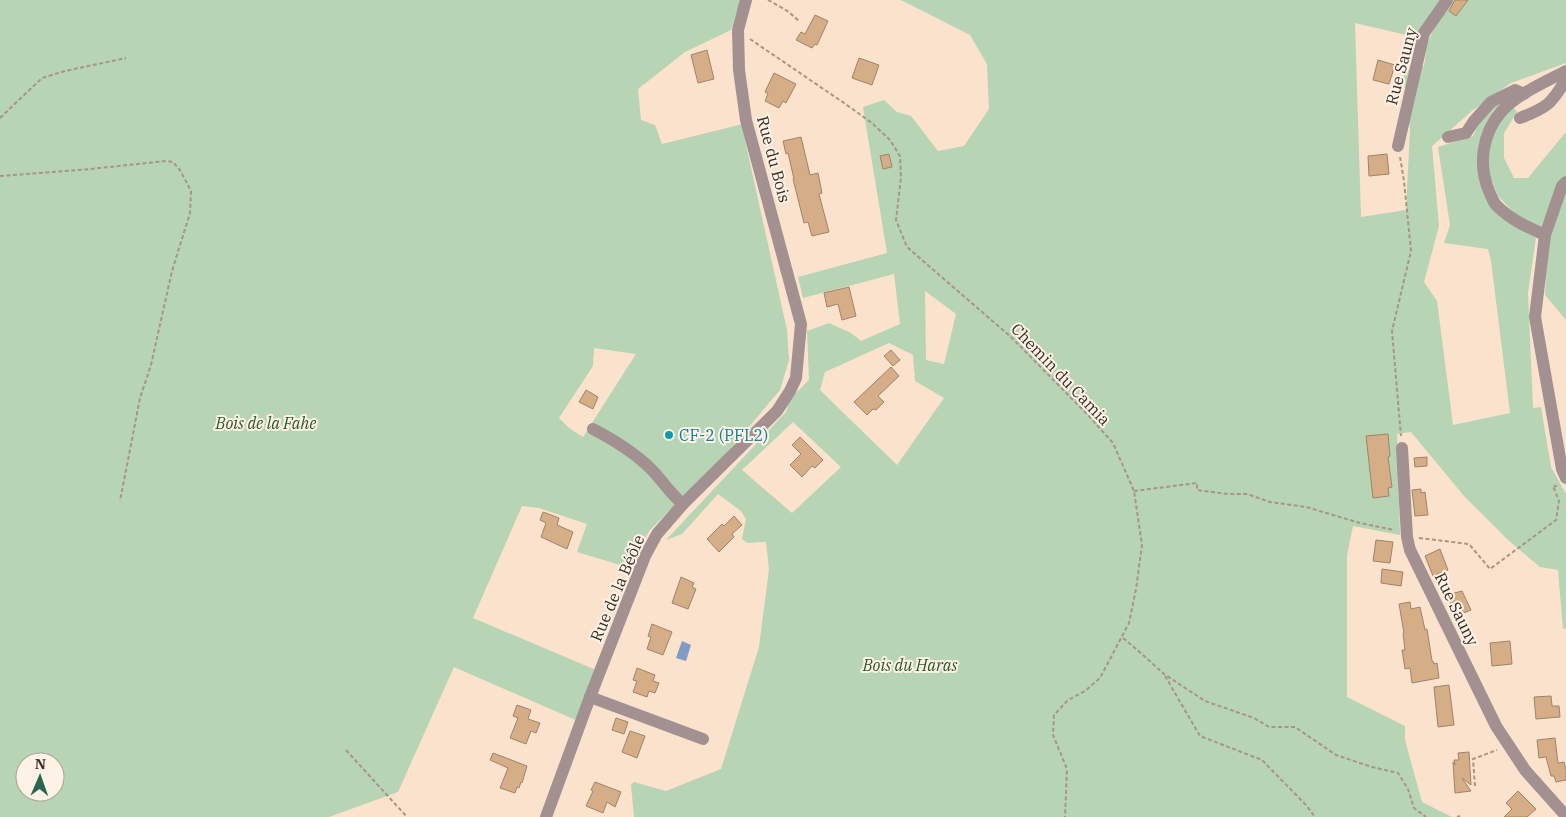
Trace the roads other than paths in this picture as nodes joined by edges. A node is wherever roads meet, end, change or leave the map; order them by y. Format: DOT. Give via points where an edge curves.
graph roads {
  1 [pos="746,0"];
  2 [pos="1447,0"];
  3 [pos="1566,71"];
  4 [pos="1566,79"];
  5 [pos="1524,94"];
  6 [pos="1520,118"];
  7 [pos="1448,137"];
  8 [pos="1398,146"];
  9 [pos="1566,182"];
  10 [pos="1545,235"];
  11 [pos="801,324"];
  12 [pos="592,429"];
  13 [pos="1402,448"];
  14 [pos="1563,483"];
  15 [pos="683,504"];
  16 [pos="590,698"];
  17 [pos="703,739"];
  18 [pos="1566,816"];
  19 [pos="546,817"];
  1 -- 11 [label="street, Rue du Bois" via="738,30 739,70 746,120"];
  2 -- 8 [label="street, Rue Sauny" via="1424,34"];
  3 -- 5 [label="street"];
  4 -- 6 [label="street" via="1557,95 1542,110"];
  5 -- 7 [label="street" via="1514,90 1491,102 1466,133"];
  5 -- 10 [label="street" via="1501,112 1488,132 1482,156 1484,180 1495,204 1518,223"];
  9 -- 10 [label="street"];
  10 -- 14 [label="street" via="1535,317"];
  11 -- 15 [label="street, Rue de la Béôle" via="796,378 790,392 777,411"];
  12 -- 15 [label="street" via="625,447 652,470"];
  13 -- 18 [label="street, Rue Sauny" via="1410,550 1496,726 1525,770"];
  15 -- 16 [label="street, Rue de la Béôle" via="657,534 645,556"];
  16 -- 17 [label="street"];
  16 -- 19 [label="street, Rue de la Béôle"];
}
